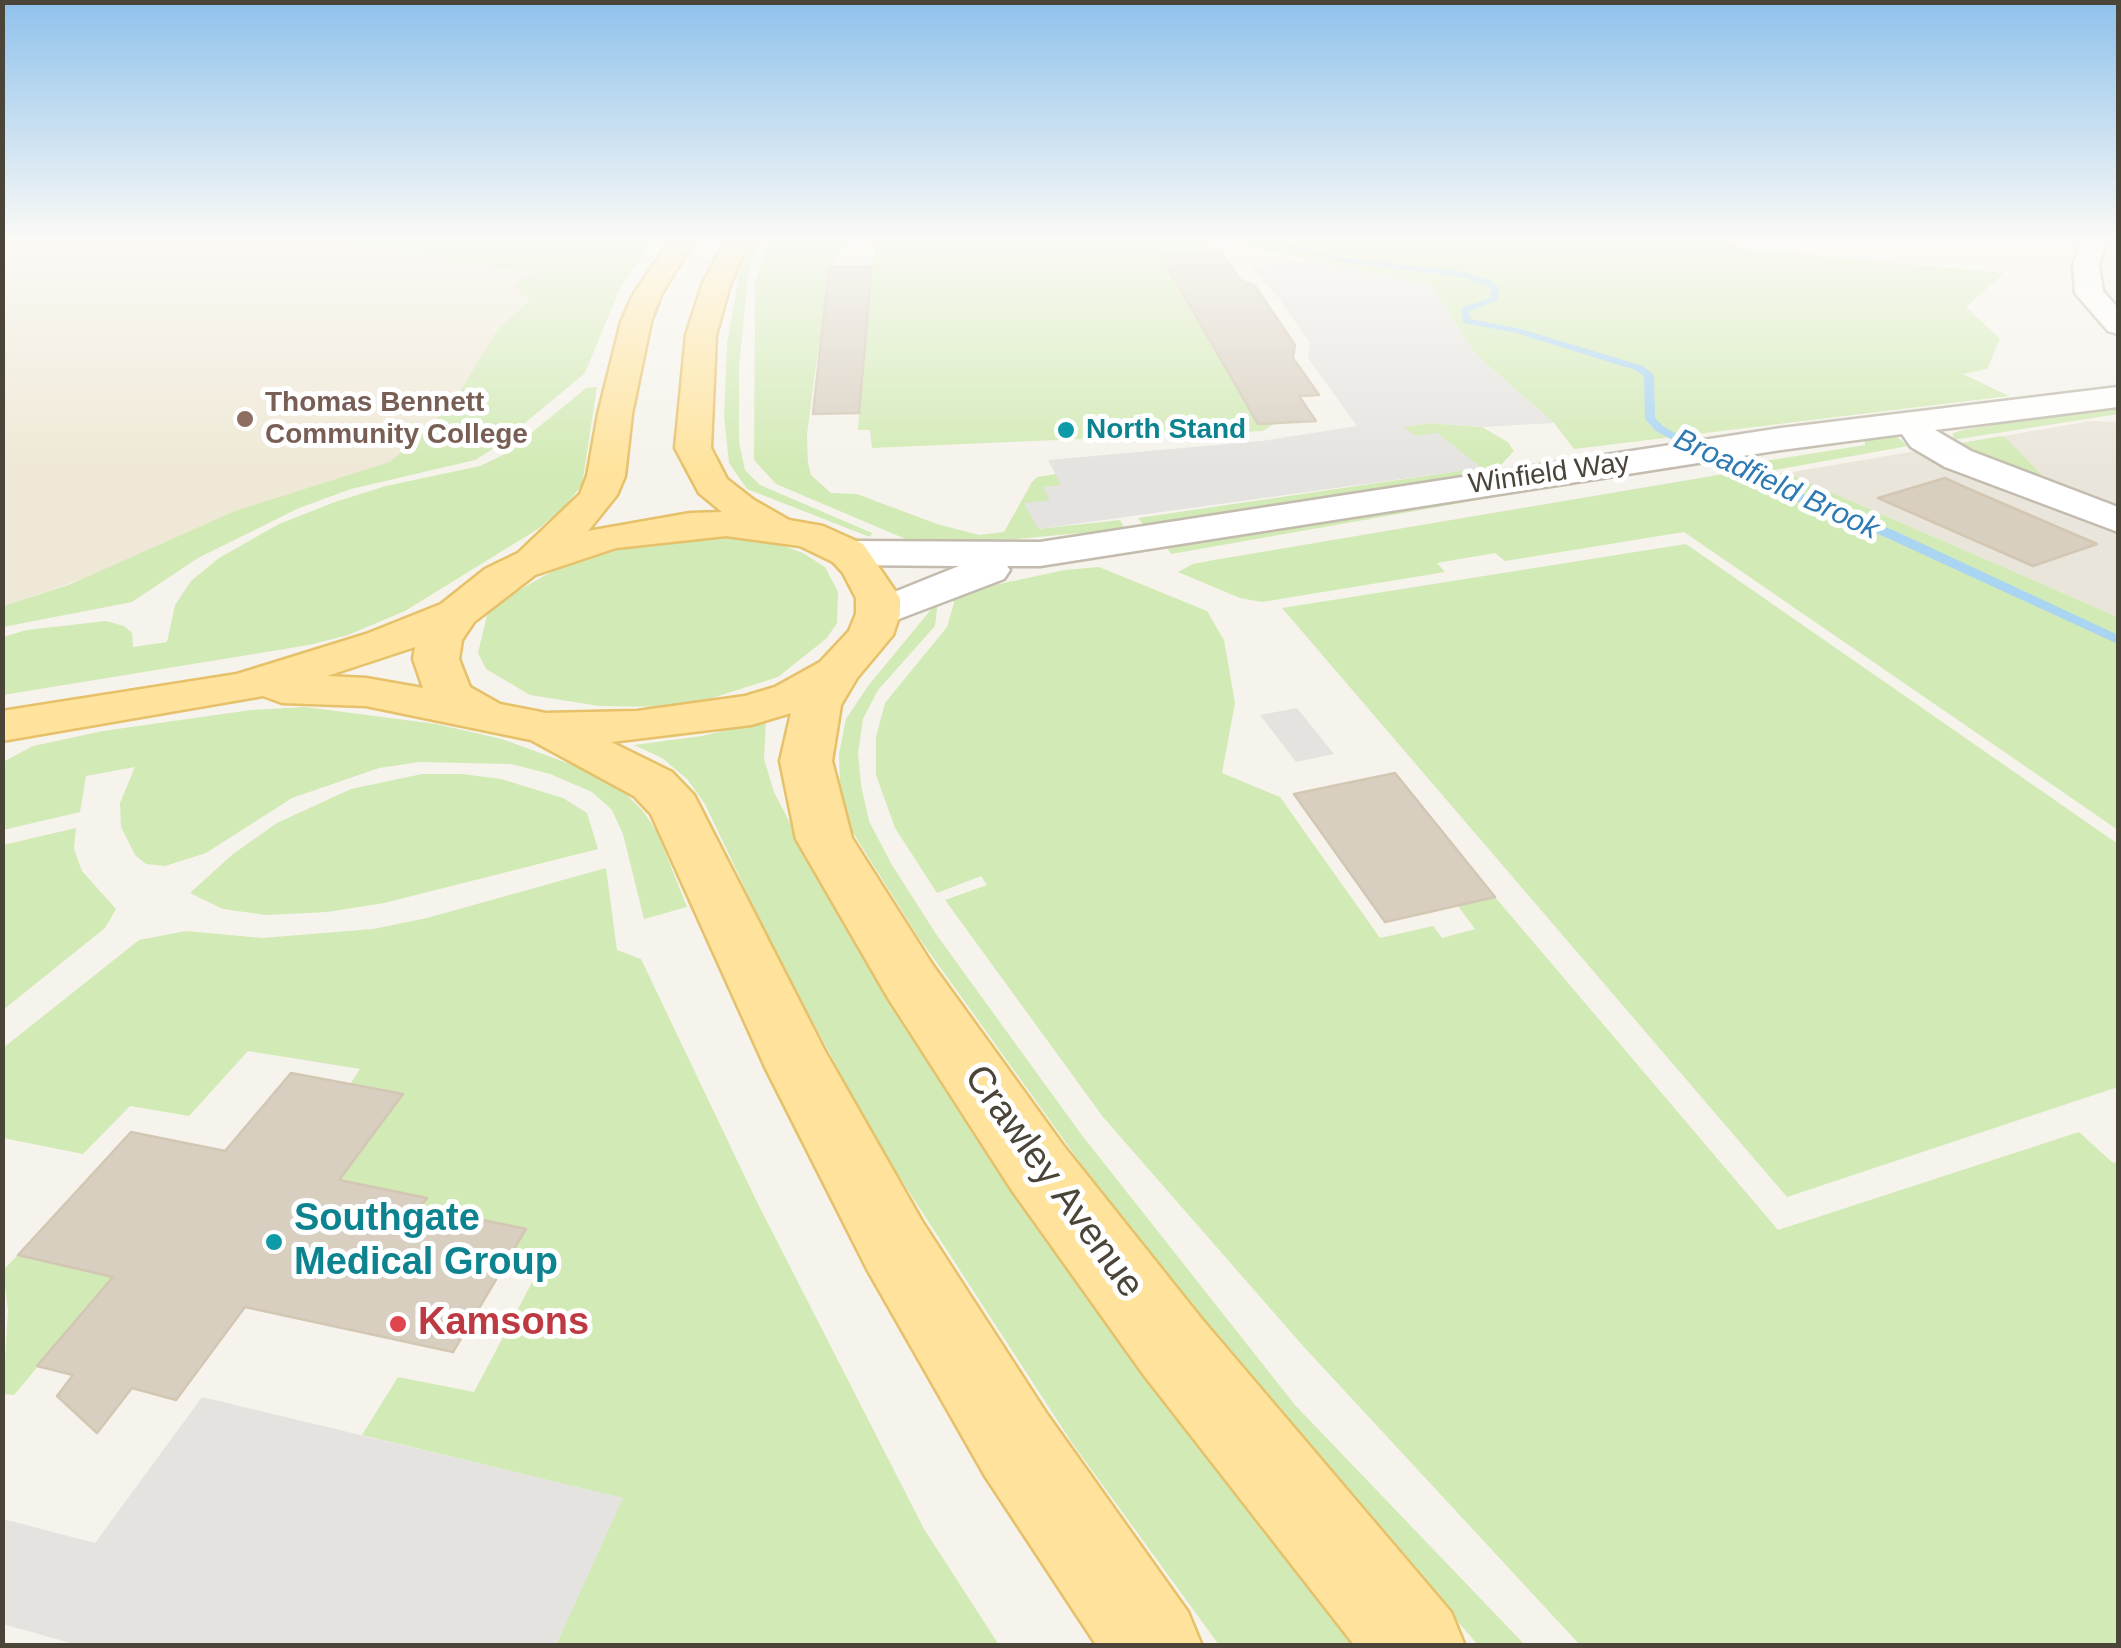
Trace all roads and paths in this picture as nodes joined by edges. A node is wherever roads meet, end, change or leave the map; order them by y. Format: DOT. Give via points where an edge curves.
graph roads {
  1 [pos="638,316"];
  2 [pos="707,316"];
  3 [pos="2118,396"];
  4 [pos="1914,424"];
  5 [pos="2118,520"];
  6 [pos="777,528"];
  7 [pos="848,553"];
  8 [pos="1040,554"];
  9 [pos="520,566"];
  10 [pos="456,613"];
  11 [pos="878,614"];
  12 [pos="837,672"];
  13 [pos="244,687"];
  14 [pos="516,722"];
  15 [pos="2,726"];
  16 [pos="1154,1646"];
  17 [pos="1417,1646"];
  1 -- 9 [label="main road" via="598,495 560,538"];
  2 -- 6 [label="main road" via="693,448 712,485"];
  3 -- 4 [label="street, Winfield Way"];
  4 -- 5 [label="street" via="1923,440 1958,459"];
  4 -- 8 [label="street, Winfield Way"];
  6 -- 7 [label="main road"];
  6 -- 9 [label="main road" via="654,529"];
  7 -- 8 [label="street, Winfield Way"];
  7 -- 11 [label="main road" via="872,583"];
  8 -- 11 [label="street, Winfield Way"];
  9 -- 10 [label="main road"];
  10 -- 13 [label="main road"];
  10 -- 14 [label="main road" via="439,640 439,676 461,705"];
  11 -- 12 [label="main road" via="870,635"];
  12 -- 14 [label="main road" via="792,696 714,718 636,726"];
  12 -- 17 [label="main road, Crawley Avenue" via="816,705 806,760 824,839 1036,1167"];
  13 -- 14 [label="main road" via="366,692"];
  13 -- 15 [label="main road"];
  14 -- 16 [label="main road" via="641,777 675,807 798,1067 895,1246 1016,1445"];
}
